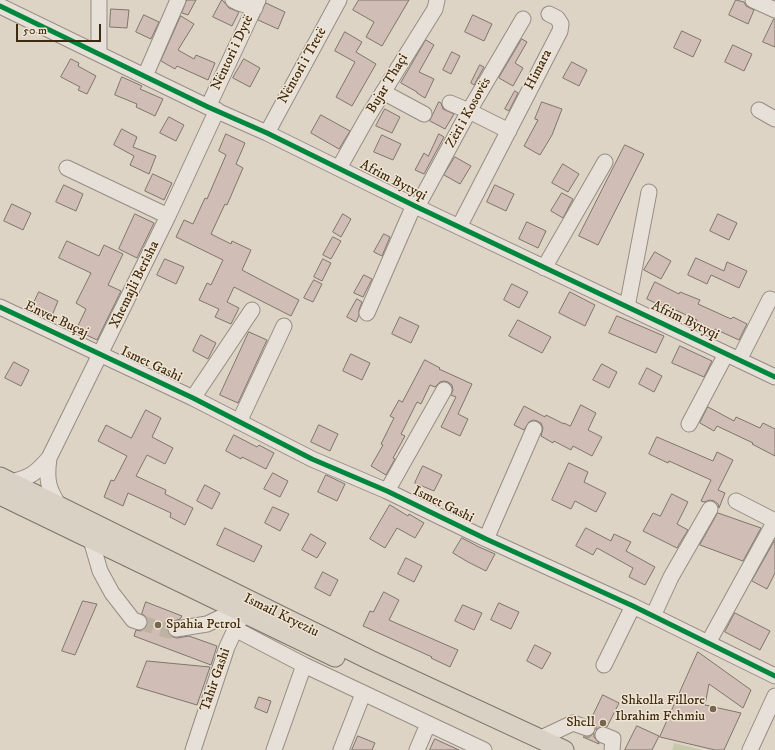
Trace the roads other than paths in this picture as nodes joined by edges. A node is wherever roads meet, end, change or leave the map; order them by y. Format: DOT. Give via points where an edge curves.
graph roads {
  1 [pos="100,0"];
  2 [pos="178,0"];
  3 [pos="233,0"];
  4 [pos="340,0"];
  5 [pos="437,0"];
  6 [pos="257,4"];
  7 [pos="0,6"];
  8 [pos="549,14"];
  9 [pos="523,19"];
  10 [pos="99,54"];
  11 [pos="145,76"];
  12 [pos="383,92"];
  13 [pos="450,103"];
  14 [pos="213,109"];
  15 [pos="759,110"];
  16 [pos="469,111"];
  17 [pos="424,114"];
  18 [pos="775,119"];
  19 [pos="509,130"];
  20 [pos="267,133"];
  21 [pos="605,162"];
  22 [pos="66,168"];
  23 [pos="340,168"];
  24 [pos="649,192"];
  25 [pos="416,206"];
  26 [pos="168,216"];
  27 [pos="459,227"];
  28 [pos="544,268"];
  29 [pos="770,299"];
  30 [pos="0,307"];
  31 [pos="627,307"];
  32 [pos="252,310"];
  33 [pos="367,313"];
  34 [pos="284,326"];
  35 [pos="726,354"];
  36 [pos="101,355"];
  37 [pos="739,360"];
  38 [pos="775,377"];
  39 [pos="444,390"];
  40 [pos="193,398"];
  41 [pos="239,422"];
  42 [pos="689,424"];
  43 [pos="534,429"];
  44 [pos="50,458"];
  45 [pos="3,485"];
  46 [pos="387,491"];
  47 [pos="736,501"];
  48 [pos="60,507"];
  49 [pos="710,509"];
  50 [pos="775,521"];
  51 [pos="486,539"];
  52 [pos="91,540"];
  53 [pos="633,606"];
  54 [pos="239,612"];
  55 [pos="653,616"];
  56 [pos="139,622"];
  57 [pos="176,629"];
  58 [pos="708,643"];
  59 [pos="604,665"];
  60 [pos="304,666"];
  61 [pos="775,676"];
  62 [pos="363,694"];
  63 [pos="775,696"];
  64 [pos="428,724"];
  65 [pos="587,728"];
  66 [pos="603,735"];
  67 [pos="537,744"];
  68 [pos="193,750"];
  69 [pos="274,750"];
  70 [pos="340,750"];
  71 [pos="417,750"];
  72 [pos="484,750"];
  73 [pos="564,750"];
  74 [pos="612,750"];
  75 [pos="750,750"];
  1 -- 10 [label="street"];
  2 -- 11 [label="street"];
  3 -- 6 [label="street"];
  4 -- 20 [label="street, Nëntori i Tretë"];
  5 -- 12 [label="street, Bujar Thaçi" via="435,8"];
  6 -- 14 [label="street, Nëntori i Dytë"];
  7 -- 10 [label="street, Afrim Bytyqi"];
  8 -- 19 [label="street, Himara" via="557,18 561,24 560,31"];
  9 -- 16 [label="street, Zëri i Kosovës"];
  10 -- 11 [label="street, Afrim Bytyqi"];
  11 -- 14 [label="street, Afrim Bytyqi"];
  12 -- 17 [label="street"];
  12 -- 23 [label="street, Bujar Thaçi"];
  13 -- 16 [label="street"];
  14 -- 20 [label="street, Afrim Bytyqi"];
  14 -- 26 [label="street, Xhemajli Berisha"];
  15 -- 18 [label="street"];
  16 -- 19 [label="street"];
  16 -- 25 [label="street, Zëri i Kosovës"];
  19 -- 27 [label="street, Himara"];
  20 -- 23 [label="street, Afrim Bytyqi"];
  21 -- 28 [label="street"];
  22 -- 26 [label="street"];
  23 -- 25 [label="street, Afrim Bytyqi"];
  24 -- 31 [label="street"];
  25 -- 27 [label="street, Afrim Bytyqi"];
  25 -- 33 [label="street, Afrim Bytyqi"];
  26 -- 36 [label="street, Xhemajli Berisha"];
  27 -- 28 [label="street, Afrim Bytyqi"];
  28 -- 31 [label="street, Afrim Bytyqi"];
  29 -- 37 [label="street"];
  30 -- 36 [label="street, Enver Buçaj"];
  31 -- 35 [label="street, Afrim Bytyqi"];
  32 -- 40 [label="street, Ismet Gashi"];
  34 -- 41 [label="street"];
  35 -- 37 [label="street, Afrim Bytyqi"];
  35 -- 42 [label="street, Afrim Bytyqi"];
  36 -- 40 [label="street, Ismet Gashi"];
  36 -- 44 [label="street, Xhemajli Berisha"];
  37 -- 38 [label="street, Afrim Bytyqi"];
  39 -- 46 [label="street"];
  40 -- 41 [label="street, Ismet Gashi"];
  41 -- 46 [label="street, Ismet Gashi" via="312,459"];
  43 -- 51 [label="street, Ismet Gashi"];
  44 -- 45 [label="street, Xhemajli Berisha" via="40,469 24,479"];
  44 -- 48 [label="street, Xhemajli Berisha" via="48,483"];
  45 -- 48 [label="main road, Ismail Kryeziu"];
  45 -- 52 [label="main road, Ismail Kryeziu"];
  46 -- 51 [label="street, Ismet Gashi"];
  47 -- 50 [label="street"];
  48 -- 54 [label="main road, Ismail Kryeziu"];
  49 -- 55 [label="street" via="671,577"];
  50 -- 58 [label="street"];
  51 -- 53 [label="street, Ismet Gashi"];
  52 -- 54 [label="main road, Ismail Kryeziu"];
  52 -- 56 [label="street" via="100,571 112,593 133,620"];
  53 -- 55 [label="street, Ismet Gashi"];
  53 -- 59 [label="street"];
  54 -- 57 [label="street" via="207,624"];
  54 -- 60 [label="street"];
  54 -- 67 [label="main road, Ismail Kryeziu" via="413,681"];
  54 -- 68 [label="street, Tahir Gashi"];
  55 -- 58 [label="street, Ismet Gashi"];
  58 -- 61 [label="street, Ismet Gashi"];
  60 -- 62 [label="street"];
  60 -- 69 [label="street"];
  62 -- 64 [label="street"];
  62 -- 70 [label="street"];
  63 -- 75 [label="street"];
  64 -- 71 [label="street"];
  64 -- 72 [label="street"];
  65 -- 67 [label="street" via="574,723"];
  66 -- 74 [label="street" via="613,739"];
  67 -- 73 [label="main road, Ismail Kryeziu"];
}
